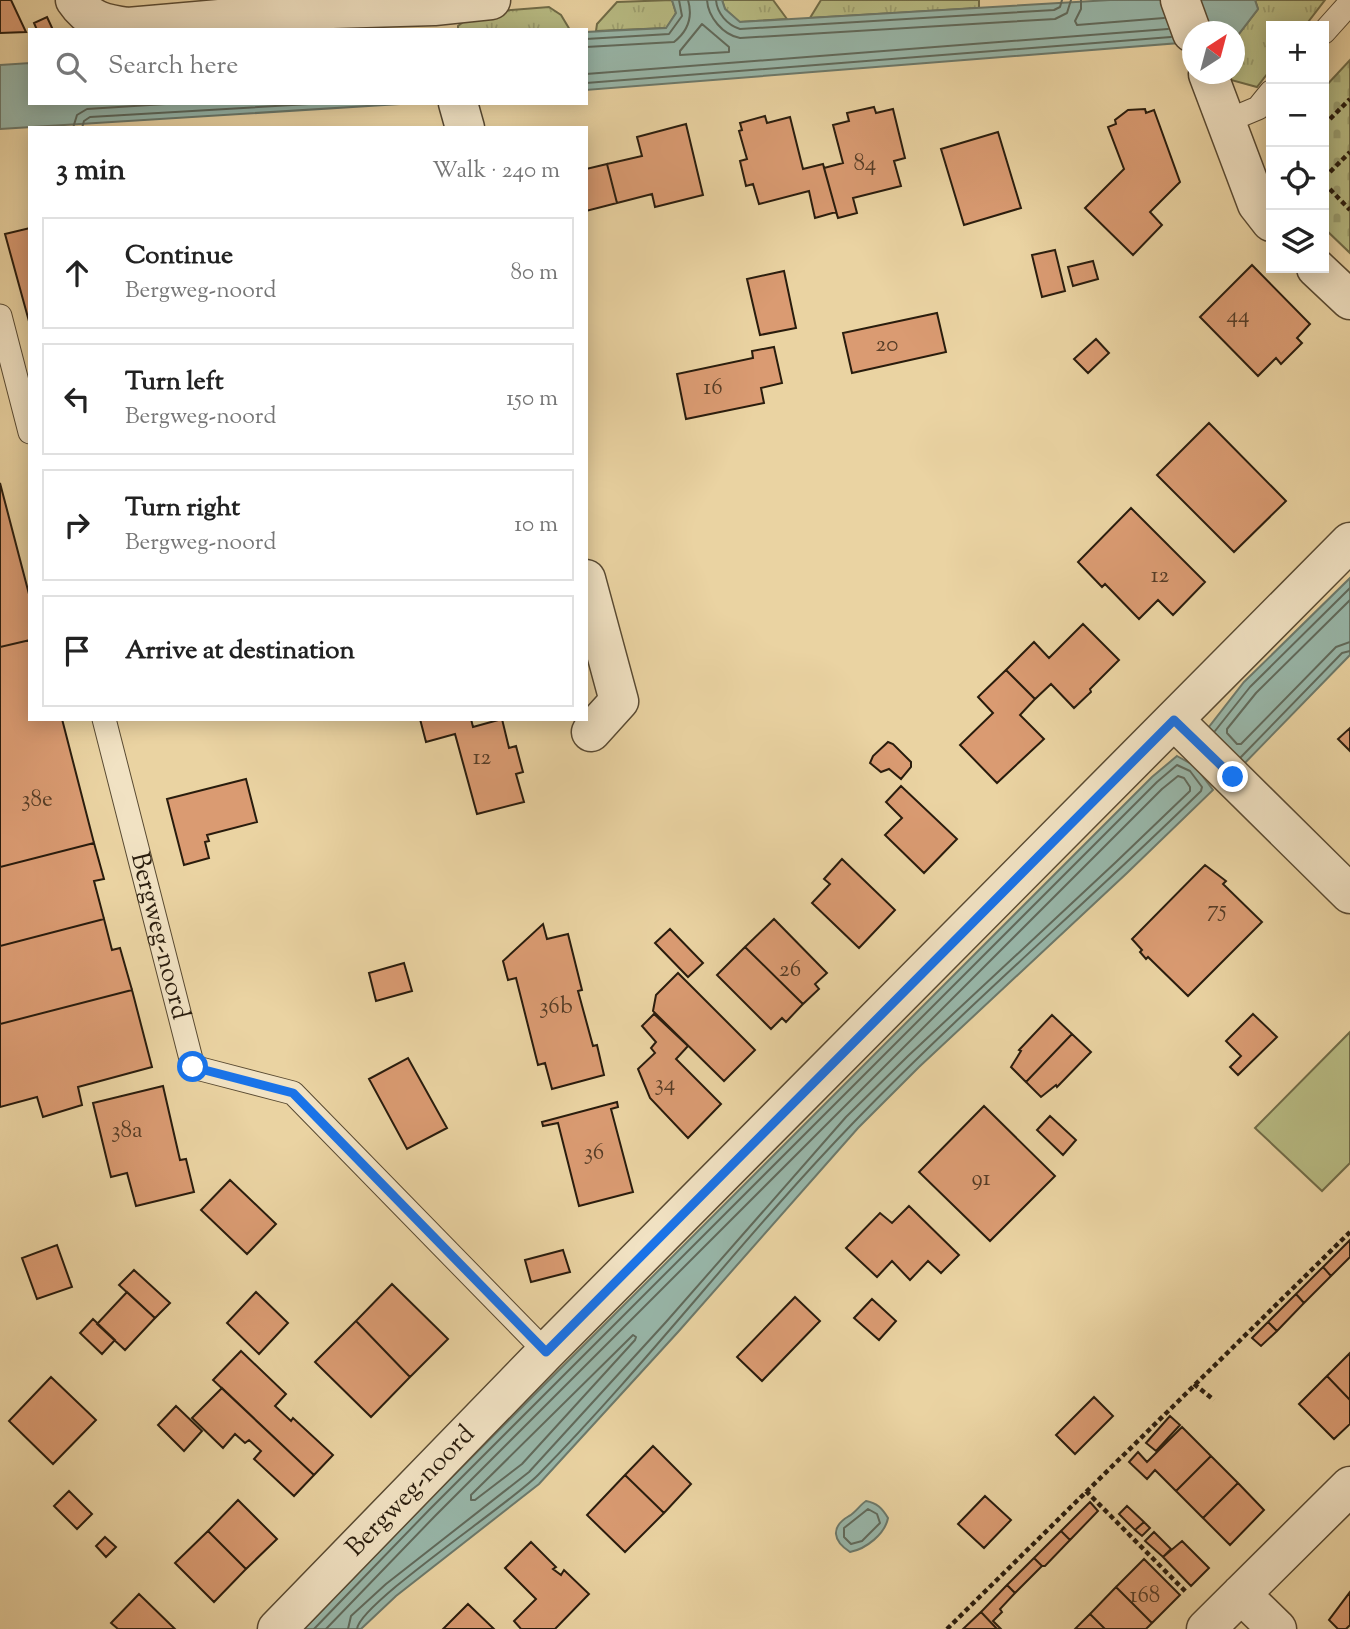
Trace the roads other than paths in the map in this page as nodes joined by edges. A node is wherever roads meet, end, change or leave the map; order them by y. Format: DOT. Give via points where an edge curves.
graph roads {
  1 [pos="75,0"];
  2 [pos="491,0"];
  3 [pos="1180,0"];
  4 [pos="1350,3"];
  5 [pos="437,18"];
  6 [pos="1188,21"];
  7 [pos="1329,26"];
  8 [pos="1212,84"];
  9 [pos="1266,98"];
  10 [pos="1227,121"];
  11 [pos="1266,216"];
  12 [pos="1321,273"];
  13 [pos="1350,300"];
  14 [pos="0,316"];
  15 [pos="28,424"];
  16 [pos="1350,542"];
  17 [pos="588,586"];
  18 [pos="105,721"];
  19 [pos="1182,727"];
  20 [pos="591,732"];
  21 [pos="1350,894"];
  22 [pos="546,1352"];
  23 [pos="1350,1486"];
  24 [pos="1220,1614"];
  25 [pos="277,1629"];
  26 [pos="1277,1629"];
  1 -- 5 [label="street" via="100,23 128,27 331,9"];
  2 -- 5 [label="street"];
  3 -- 6 [label="street"];
  4 -- 7 [label="lane"];
  8 -- 10 [label="street"];
  9 -- 10 [label="lane" via="1258,108"];
  10 -- 11 [label="street" via="1257,204"];
  12 -- 13 [label="street"];
  14 -- 15 [label="lane"];
  16 -- 19 [label="street, Bergweg-noord"];
  17 -- 20 [label="street" via="619,701"];
  18 -- 22 [label="lane, Bergweg-noord" via="193,1067 293,1093"];
  19 -- 21 [label="street"];
  19 -- 22 [label="street, Bergweg-noord"];
  22 -- 25 [label="street, Bergweg-noord"];
  23 -- 24 [label="street"];
  24 -- 26 [label="street"];
}
